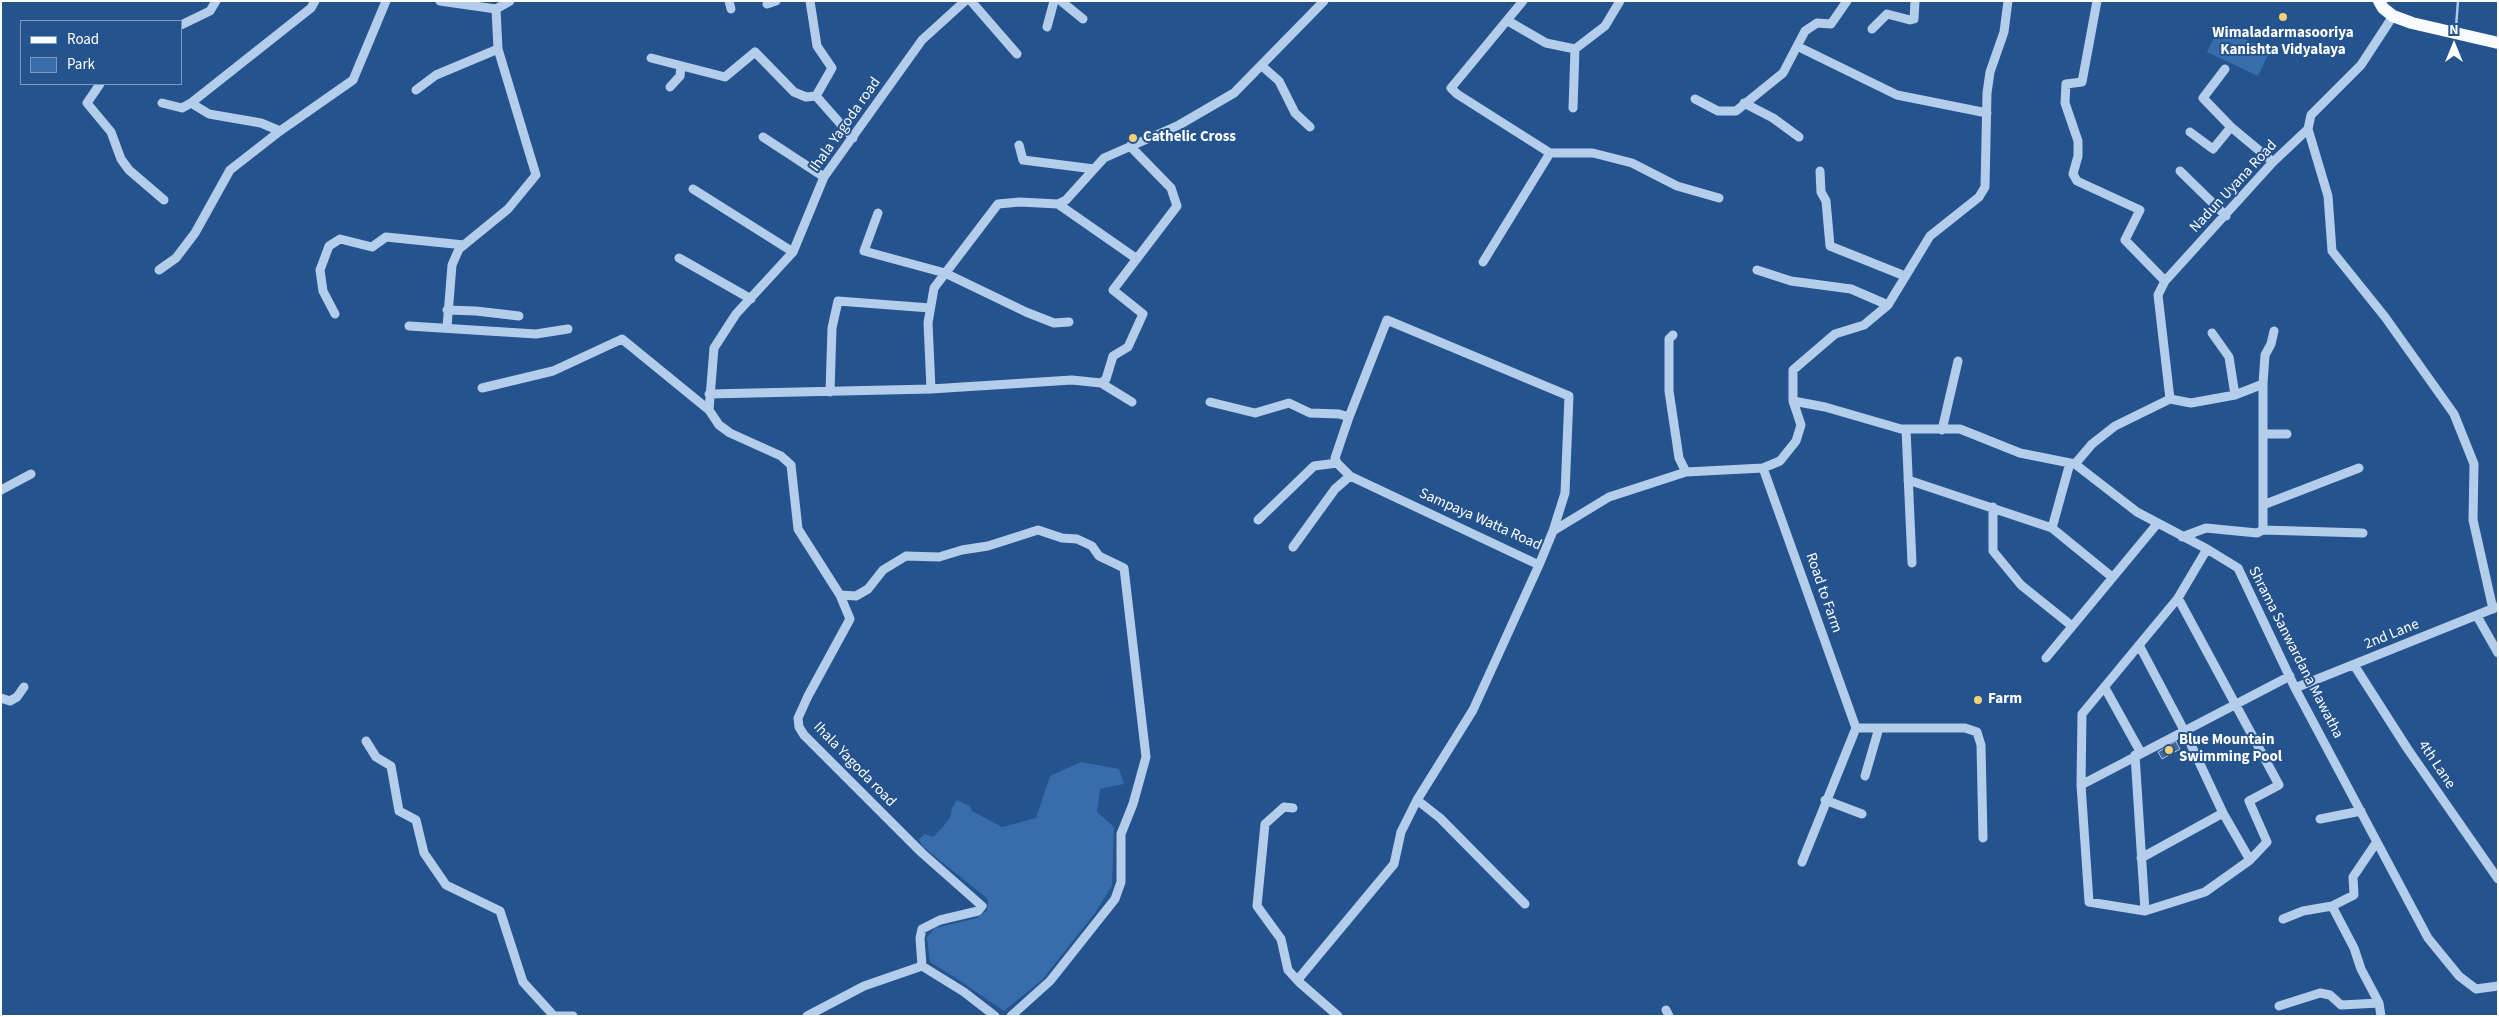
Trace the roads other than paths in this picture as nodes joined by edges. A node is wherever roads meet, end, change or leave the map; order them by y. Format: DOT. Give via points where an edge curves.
graph roads {
  1 [pos="216,1"];
  2 [pos="315,1"];
  3 [pos="386,1"];
  4 [pos="440,1"];
  5 [pos="810,1"];
  6 [pos="966,1"];
  7 [pos="971,1"];
  8 [pos="1054,1"];
  9 [pos="1062,1"];
  10 [pos="1324,1"];
  11 [pos="1524,1"];
  12 [pos="1620,1"];
  13 [pos="1847,1"];
  14 [pos="1915,1"];
  15 [pos="2008,1"];
  16 [pos="2096,1"];
  17 [pos="2379,1"];
  18 [pos="507,2"];
  19 [pos="496,9"];
  20 [pos="2393,16"];
  21 [pos="1083,19"];
  22 [pos="1508,21"];
  23 [pos="182,25"];
  24 [pos="1047,26"];
  25 [pos="1872,28"];
  26 [pos="2498,43"];
  27 [pos="498,49"];
  28 [pos="1575,49"];
  29 [pos="1804,49"];
  30 [pos="1017,54"];
  31 [pos="651,58"];
  32 [pos="681,66"];
  33 [pos="1262,66"];
  34 [pos="2225,69"];
  35 [pos="99,85"];
  36 [pos="670,87"];
  37 [pos="416,90"];
  38 [pos="816,96"];
  39 [pos="1695,99"];
  40 [pos="1744,102"];
  41 [pos="191,103"];
  42 [pos="162,104"];
  43 [pos="1574,108"];
  44 [pos="1987,113"];
  45 [pos="1310,127"];
  46 [pos="2231,127"];
  47 [pos="2308,129"];
  48 [pos="280,130"];
  49 [pos="2190,132"];
  50 [pos="1799,137"];
  51 [pos="763,138"];
  52 [pos="853,138"];
  53 [pos="1020,145"];
  54 [pos="1130,146"];
  55 [pos="1550,153"];
  56 [pos="2273,162"];
  57 [pos="1094,169"];
  58 [pos="1820,171"];
  59 [pos="2180,171"];
  60 [pos="824,177"];
  61 [pos="693,189"];
  62 [pos="1719,198"];
  63 [pos="164,200"];
  64 [pos="1058,204"];
  65 [pos="878,213"];
  66 [pos="2226,216"];
  67 [pos="464,244"];
  68 [pos="793,252"];
  69 [pos="678,258"];
  70 [pos="1137,259"];
  71 [pos="1483,262"];
  72 [pos="159,270"];
  73 [pos="1757,270"];
  74 [pos="945,273"];
  75 [pos="1905,276"];
  76 [pos="2166,281"];
  77 [pos="751,299"];
  78 [pos="1888,305"];
  79 [pos="930,308"];
  80 [pos="448,310"];
  81 [pos="335,314"];
  82 [pos="519,316"];
  83 [pos="1069,322"];
  84 [pos="410,326"];
  85 [pos="448,327"];
  86 [pos="568,329"];
  87 [pos="2274,331"];
  88 [pos="2212,333"];
  89 [pos="1673,335"];
  90 [pos="1958,361"];
  91 [pos="1101,384"];
  92 [pos="2263,384"];
  93 [pos="482,388"];
  94 [pos="931,389"];
  95 [pos="830,392"];
  96 [pos="709,394"];
  97 [pos="2235,395"];
  98 [pos="2170,399"];
  99 [pos="1793,401"];
  100 [pos="1132,402"];
  101 [pos="1210,402"];
  102 [pos="709,410"];
  103 [pos="1349,417"];
  104 [pos="1906,429"];
  105 [pos="1942,430"];
  106 [pos="2263,434"];
  107 [pos="2287,434"];
  108 [pos="1338,463"];
  109 [pos="2072,463"];
  110 [pos="1763,468"];
  111 [pos="2359,468"];
  112 [pos="1686,472"];
  113 [pos="31,474"];
  114 [pos="1350,476"];
  115 [pos="1908,480"];
  116 [pos="1,490"];
  117 [pos="2263,505"];
  118 [pos="1993,507"];
  119 [pos="1258,520"];
  120 [pos="2157,524"];
  121 [pos="2052,528"];
  122 [pos="2263,530"];
  123 [pos="1553,531"];
  124 [pos="2363,533"];
  125 [pos="2182,537"];
  126 [pos="1293,547"];
  127 [pos="2207,549"];
  128 [pos="1912,563"];
  129 [pos="1539,565"];
  130 [pos="2112,577"];
  131 [pos="840,595"];
  132 [pos="2178,598"];
  133 [pos="2495,608"];
  134 [pos="2477,616"];
  135 [pos="2072,626"];
  136 [pos="2139,645"];
  137 [pos="2498,653"];
  138 [pos="2046,658"];
  139 [pos="2354,665"];
  140 [pos="2290,676"];
  141 [pos="24,687"];
  142 [pos="2105,688"];
  143 [pos="2295,688"];
  144 [pos="1,698"];
  145 [pos="2236,702"];
  146 [pos="1856,728"];
  147 [pos="1879,728"];
  148 [pos="2185,732"];
  149 [pos="366,741"];
  150 [pos="2138,754"];
  151 [pos="1865,776"];
  152 [pos="2081,785"];
  153 [pos="1417,800"];
  154 [pos="1825,800"];
  155 [pos="1293,808"];
  156 [pos="2361,811"];
  157 [pos="2223,813"];
  158 [pos="1862,814"];
  159 [pos="2320,819"];
  160 [pos="1982,838"];
  161 [pos="2376,843"];
  162 [pos="2141,858"];
  163 [pos="2250,860"];
  164 [pos="1802,862"];
  165 [pos="2498,879"];
  166 [pos="1524,904"];
  167 [pos="2332,906"];
  168 [pos="2145,911"];
  169 [pos="2283,919"];
  170 [pos="922,966"];
  171 [pos="1299,982"];
  172 [pos="2498,986"];
  173 [pos="2379,1003"];
  174 [pos="2279,1006"];
  175 [pos="573,1016"];
  176 [pos="807,1016"];
  177 [pos="995,1016"];
  178 [pos="1011,1016"];
  179 [pos="1338,1016"];
  180 [pos="2380,1016"];
  1 -- 23 [label="street" via="210,11"];
  2 -- 41 [label="street" via="312,8"];
  3 -- 48 [label="street" via="353,80"];
  4 -- 19 [label="street"];
  5 -- 38 [label="street" via="818,46 832,68"];
  6 -- 52 [label="street, Ihala Yagoda road" via="922,40"];
  7 -- 30 [label="street"];
  8 -- 24 [label="street"];
  9 -- 21 [label="street"];
  10 -- 33 [label="street"];
  11 -- 22 [label="street"];
  12 -- 28 [label="street" via="1605,26"];
  13 -- 40 [label="street" via="1831,24 1817,23 1805,30 1783,73"];
  14 -- 25 [label="street" via="1914,18 1910,20 1886,14"];
  15 -- 44 [label="street, Sampaya Watta Road" via="2004,32 1990,72"];
  16 -- 76 [label="street" via="2082,82 2066,84 2065,103 2078,142 2073,174 2077,181 2140,210 2124,240"];
  17 -- 20 [label="main road"];
  18 -- 19 [label="street"];
  19 -- 27 [label="street"];
  20 -- 26 [label="main road" via="2426,28"];
  20 -- 47 [label="street, Nadun Uyana Road" via="2361,66 2311,115"];
  22 -- 28 [label="street" via="1546,43"];
  22 -- 55 [label="street" via="1451,88"];
  27 -- 37 [label="street" via="436,75"];
  27 -- 67 [label="street" via="536,175 508,209"];
  28 -- 43 [label="street"];
  29 -- 44 [label="street" via="1897,94"];
  31 -- 32 [label="street"];
  32 -- 36 [label="street" via="680,76"];
  32 -- 38 [label="street" via="725,77 755,52 794,92 806,97"];
  33 -- 45 [label="street" via="1279,81 1295,113"];
  33 -- 54 [label="street" via="1234,93 1179,125"];
  34 -- 46 [label="street" via="2203,98"];
  35 -- 63 [label="street" via="88,103 111,132 125,164"];
  38 -- 52 [label="street"];
  39 -- 40 [label="street" via="1718,111 1729,112 1736,111"];
  40 -- 50 [label="street"];
  41 -- 42 [label="street" via="182,108"];
  41 -- 48 [label="street" via="209,114 261,123"];
  44 -- 75 [label="street, Sampaya Watta Road" via="1985,187 1979,197 1930,236"];
  46 -- 49 [label="street" via="2213,149"];
  46 -- 56 [label="street"];
  47 -- 56 [label="street, Nadun Uyana Road"];
  47 -- 133 [label="street" via="2328,196 2332,251 2385,317 2454,414 2474,464 2473,520"];
  48 -- 72 [label="street" via="230,170 195,233 176,258"];
  51 -- 60 [label="street"];
  52 -- 60 [label="street, Ihala Yagoda road"];
  53 -- 57 [label="street" via="1023,160"];
  54 -- 57 [label="street" via="1104,158"];
  54 -- 70 [label="street" via="1171,188 1177,206"];
  55 -- 62 [label="street" via="1593,153 1622,160 1677,186"];
  55 -- 71 [label="street"];
  56 -- 66 [label="street, Nadun Uyana Road"];
  57 -- 64 [label="street" via="1066,200"];
  58 -- 75 [label="street" via="1830,246"];
  59 -- 66 [label="street"];
  60 -- 68 [label="street, Ihala Yagoda road"];
  61 -- 68 [label="street"];
  64 -- 70 [label="street"];
  64 -- 74 [label="street" via="998,204"];
  65 -- 74 [label="street" via="864,251"];
  66 -- 76 [label="street, Nadun Uyana Road"];
  67 -- 80 [label="street" via="452,265"];
  67 -- 81 [label="street" via="386,237 372,247 340,239 329,246 320,270 323,291"];
  68 -- 77 [label="street, Ihala Yagoda road"];
  69 -- 77 [label="street"];
  70 -- 91 [label="street" via="1113,290 1143,314 1128,347 1114,356"];
  73 -- 78 [label="street" via="1791,281 1851,289"];
  74 -- 79 [label="street" via="934,288"];
  74 -- 83 [label="street" via="1026,312 1054,323"];
  75 -- 78 [label="street, Sampaya Watta Road"];
  76 -- 98 [label="street, Nadun Uyana Road" via="2158,295"];
  77 -- 96 [label="street, Ihala Yagoda road" via="736,314 714,348"];
  78 -- 99 [label="street, Sampaya Watta Road" via="1864,325 1835,334 1793,370"];
  79 -- 94 [label="street"];
  79 -- 95 [label="street" via="838,301 832,328"];
  80 -- 82 [label="street"];
  80 -- 85 [label="street"];
  84 -- 85 [label="street"];
  85 -- 86 [label="street" via="536,334"];
  87 -- 92 [label="street" via="2264,355"];
  88 -- 97 [label="street" via="2229,357"];
  89 -- 112 [label="street" via="1669,339 1670,391 1679,458"];
  90 -- 105 [label="street"];
  91 -- 94 [label="street" via="1072,380"];
  91 -- 100 [label="street"];
  92 -- 97 [label="street"];
  92 -- 106 [label="street"];
  93 -- 102 [label="street" via="553,371 622,339"];
  94 -- 95 [label="street"];
  95 -- 96 [label="street"];
  96 -- 102 [label="street, Ihala Yagoda road"];
  97 -- 98 [label="street" via="2191,403"];
  98 -- 109 [label="street" via="2114,426"];
  99 -- 104 [label="street, Shrama Sanwardana Mawatha"];
  99 -- 110 [label="street, Sampaya Watta Road" via="1800,425 1796,441 1780,461"];
  101 -- 103 [label="street" via="1255,413 1290,403 1310,413"];
  102 -- 131 [label="street, Ihala Yagoda road" via="719,425 730,433 781,456 791,465 798,530"];
  103 -- 108 [label="street" via="1335,458"];
  103 -- 123 [label="street" via="1387,320 1569,396 1564,493"];
  104 -- 105 [label="street, Shrama Sanwardana Mawatha"];
  104 -- 115 [label="street"];
  105 -- 109 [label="street, Shrama Sanwardana Mawatha" via="1960,429 2020,454"];
  106 -- 107 [label="street"];
  106 -- 117 [label="street"];
  108 -- 114 [label="street, Sampaya Watta Road"];
  108 -- 119 [label="street" via="1314,466"];
  109 -- 120 [label="street, Shrama Sanwardana Mawatha"];
  109 -- 121 [label="street"];
  110 -- 112 [label="street, Sampaya Watta Road"];
  110 -- 146 [label="street, Road to Farm"];
  111 -- 117 [label="street"];
  112 -- 123 [label="street, Sampaya Watta Road" via="1609,497"];
  113 -- 116 [label="street"];
  114 -- 126 [label="street" via="1335,490"];
  114 -- 129 [label="street, Sampaya Watta Road"];
  115 -- 118 [label="street"];
  115 -- 128 [label="street"];
  117 -- 122 [label="street"];
  118 -- 121 [label="street"];
  118 -- 135 [label="street" via="1993,551 2021,585"];
  120 -- 125 [label="street, Shrama Sanwardana Mawatha"];
  120 -- 130 [label="street"];
  121 -- 130 [label="street"];
  122 -- 124 [label="street"];
  122 -- 125 [label="street" via="2257,533 2206,528"];
  123 -- 129 [label="street, Sampaya Watta Road"];
  125 -- 127 [label="street, Shrama Sanwardana Mawatha"];
  127 -- 132 [label="street"];
  127 -- 140 [label="street, Shrama Sanwardana Mawatha" via="2238,568"];
  129 -- 153 [label="street" via="1473,710"];
  130 -- 135 [label="street"];
  131 -- 170 [label="street, Ihala Yagoda road" via="850,619 808,696 798,718 799,727 922,853 982,906 978,911 940,920 922,929"];
  131 -- 178 [label="street" via="856,596 868,589 883,570 906,556 939,558 1038,530 1084,542 1092,546 1099,556 1124,568 1146,757 1121,834 1121,882 1115,899 1050,981"];
  132 -- 136 [label="street"];
  132 -- 145 [label="street"];
  133 -- 134 [label="street, 2nd Lane"];
  134 -- 137 [label="street"];
  134 -- 139 [label="street, 2nd Lane"];
  135 -- 138 [label="street"];
  136 -- 142 [label="street"];
  136 -- 148 [label="street"];
  139 -- 143 [label="street, 2nd Lane"];
  139 -- 165 [label="street, 4th Lane"];
  140 -- 143 [label="street, Shrama Sanwardana Mawatha"];
  140 -- 145 [label="street"];
  141 -- 144 [label="street" via="10,701"];
  142 -- 150 [label="street"];
  142 -- 152 [label="street" via="2082,714"];
  143 -- 156 [label="street, Shrama Sanwardana Mawatha"];
  145 -- 148 [label="street"];
  145 -- 163 [label="street" via="2279,785 2249,801 2268,842"];
  146 -- 147 [label="street"];
  146 -- 154 [label="street"];
  147 -- 151 [label="street"];
  147 -- 160 [label="street" via="1965,728 1976,732 1981,746"];
  148 -- 150 [label="street"];
  148 -- 157 [label="street"];
  149 -- 175 [label="street" via="376,757 391,766 399,811 416,820 424,853 446,885 500,911 523,982 554,1016"];
  150 -- 152 [label="street"];
  150 -- 162 [label="street"];
  152 -- 168 [label="street" via="2090,902"];
  153 -- 166 [label="street" via="1440,818"];
  153 -- 171 [label="street" via="1401,832 1394,864"];
  154 -- 158 [label="street"];
  154 -- 164 [label="street"];
  155 -- 171 [label="street" via="1284,807 1265,824 1257,906 1281,939 1288,970"];
  156 -- 159 [label="street"];
  156 -- 161 [label="street, Shrama Sanwardana Mawatha"];
  157 -- 162 [label="street"];
  157 -- 163 [label="street"];
  161 -- 167 [label="street" via="2353,877 2354,895"];
  161 -- 172 [label="street, Shrama Sanwardana Mawatha" via="2428,938 2459,976 2476,989"];
  162 -- 168 [label="street"];
  163 -- 168 [label="street" via="2205,892"];
  167 -- 169 [label="street" via="2303,911"];
  167 -- 173 [label="street"];
  170 -- 176 [label="street" via="864,986"];
  170 -- 177 [label="street"];
  171 -- 179 [label="street"];
  173 -- 174 [label="street" via="2341,1005 2330,995 2320,993"];
  173 -- 180 [label="street"];
}
